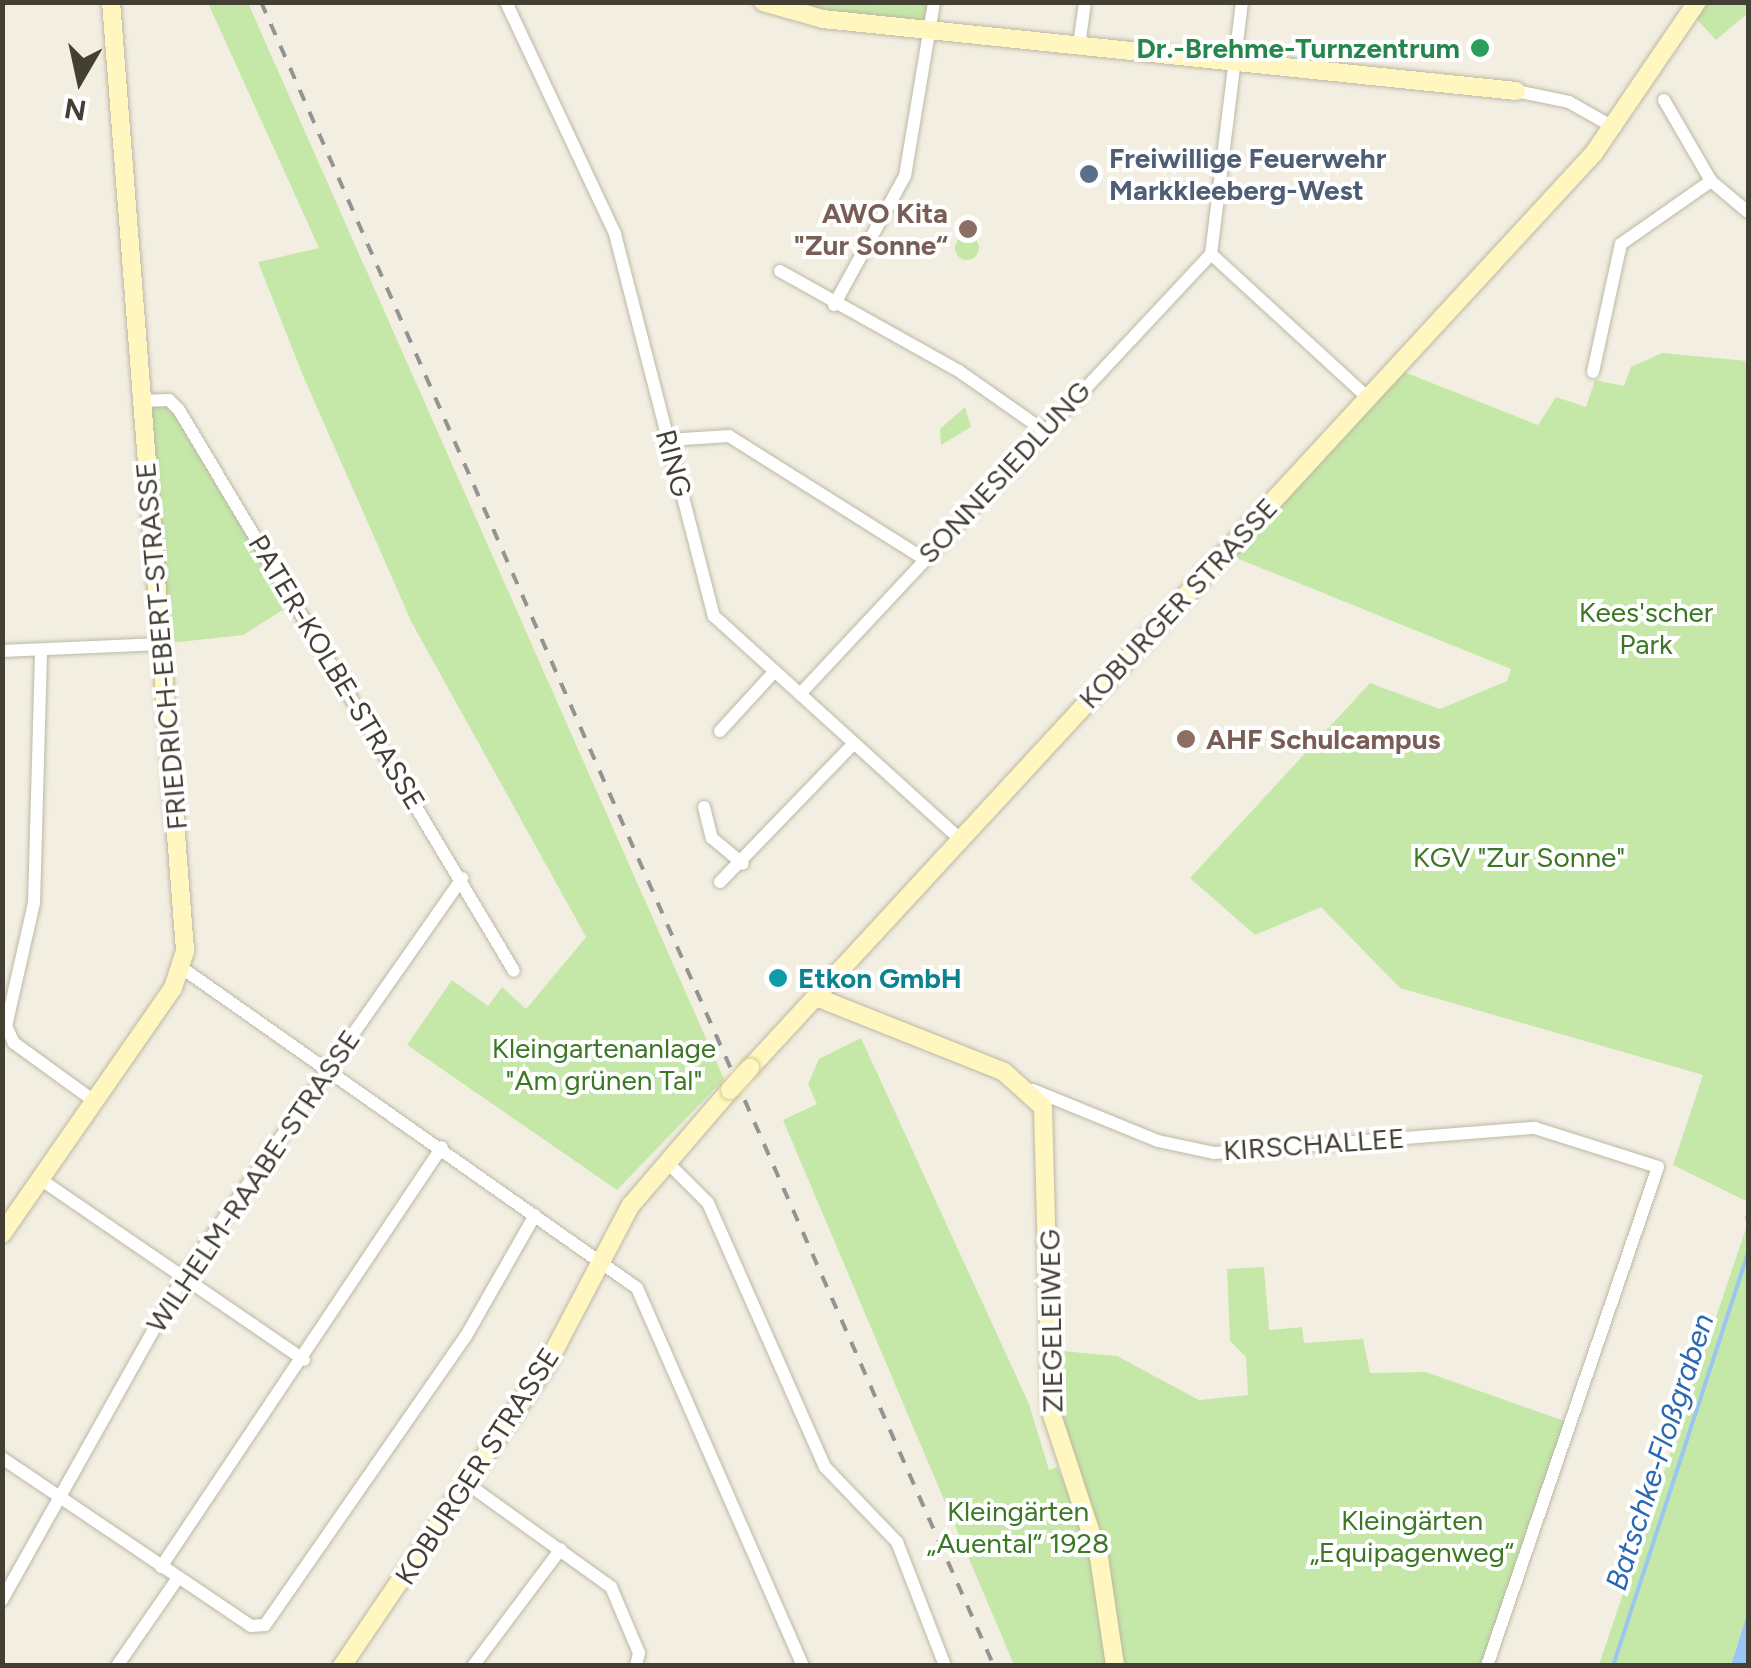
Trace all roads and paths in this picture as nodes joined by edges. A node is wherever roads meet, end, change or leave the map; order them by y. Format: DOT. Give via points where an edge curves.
graph roads {
  1 [pos="111,2"];
  2 [pos="506,2"];
  3 [pos="762,2"];
  4 [pos="934,2"];
  5 [pos="1085,2"];
  6 [pos="1242,2"];
  7 [pos="1696,2"];
  8 [pos="930,31"];
  9 [pos="1079,46"];
  10 [pos="1234,63"];
  11 [pos="1516,91"];
  12 [pos="1664,100"];
  13 [pos="1615,128"];
  14 [pos="1711,181"];
  15 [pos="1748,212"];
  16 [pos="1211,254"];
  17 [pos="780,271"];
  18 [pos="834,305"];
  19 [pos="1593,372"];
  20 [pos="1367,397"];
  21 [pos="142,401"];
  22 [pos="1043,430"];
  23 [pos="668,440"];
  24 [pos="924,559"];
  25 [pos="161,644"];
  26 [pos="2,651"];
  27 [pos="41,653"];
  28 [pos="776,672"];
  29 [pos="800,694"];
  30 [pos="720,731"];
  31 [pos="854,743"];
  32 [pos="704,807"];
  33 [pos="961,840"];
  34 [pos="742,864"];
  35 [pos="462,878"];
  36 [pos="720,882"];
  37 [pos="182,968"];
  38 [pos="514,971"];
  39 [pos="816,997"];
  40 [pos="328,1067"];
  41 [pos="1033,1090"];
  42 [pos="94,1101"];
  43 [pos="442,1147"];
  44 [pos="668,1163"];
  45 [pos="40,1178"];
  46 [pos="535,1214"];
  47 [pos="2,1234"];
  48 [pos="604,1261"];
  49 [pos="183,1277"];
  50 [pos="304,1360"];
  51 [pos="2,1458"];
  52 [pos="470,1485"];
  53 [pos="58,1496"];
  54 [pos="561,1549"];
  55 [pos="160,1567"];
  56 [pos="178,1578"];
  57 [pos="2,1600"];
  58 [pos="117,1666"];
  59 [pos="342,1666"];
  60 [pos="473,1666"];
  61 [pos="636,1666"];
  62 [pos="802,1666"];
  63 [pos="945,1666"];
  64 [pos="1115,1666"];
  65 [pos="1487,1666"];
  1 -- 21 [label="main road, FRIEDRICH-EBERT-STRASSE"];
  2 -- 23 [label="street, RING" via="615,234"];
  3 -- 8 [label="main road"];
  4 -- 8 [label="street"];
  5 -- 9 [label="street"];
  6 -- 10 [label="street"];
  7 -- 13 [label="main road, KOBURGER STRASSE"];
  8 -- 9 [label="main road"];
  8 -- 18 [label="street" via="905,176"];
  9 -- 10 [label="main road"];
  10 -- 11 [label="main road"];
  10 -- 16 [label="street"];
  11 -- 13 [label="street" via="1569,102"];
  12 -- 14 [label="street"];
  13 -- 20 [label="main road, KOBURGER STRASSE"];
  14 -- 15 [label="street"];
  14 -- 19 [label="street" via="1621,244"];
  16 -- 20 [label="street"];
  16 -- 22 [label="street, SONNESIEDLUNG"];
  17 -- 18 [label="street"];
  18 -- 22 [label="street" via="960,371"];
  20 -- 33 [label="main road, KOBURGER STRASSE"];
  21 -- 25 [label="main road, FRIEDRICH-EBERT-STRASSE"];
  21 -- 35 [label="street, PATER-KOLBE-STRASSE" via="178,407"];
  22 -- 24 [label="street, SONNESIEDLUNG"];
  23 -- 24 [label="street" via="729,436"];
  23 -- 28 [label="street, RING" via="714,616"];
  24 -- 29 [label="street, SONNESIEDLUNG"];
  25 -- 27 [label="street"];
  25 -- 37 [label="main road, FRIEDRICH-EBERT-STRASSE"];
  26 -- 27 [label="street"];
  27 -- 42 [label="street" via="34,903 6,1026 14,1043"];
  28 -- 29 [label="street, RING"];
  28 -- 30 [label="street"];
  29 -- 31 [label="street, RING"];
  31 -- 33 [label="street, RING"];
  31 -- 34 [label="street"];
  32 -- 34 [label="street" via="712,838"];
  33 -- 39 [label="main road, KOBURGER STRASSE"];
  34 -- 36 [label="street"];
  35 -- 38 [label="street, PATER-KOLBE-STRASSE"];
  35 -- 40 [label="street, WILHELM-RAABE-STRASSE"];
  37 -- 40 [label="street"];
  37 -- 42 [label="main road"];
  39 -- 41 [label="main road, KIRSCHALLEE"];
  39 -- 44 [label="main road, KOBURGER STRASSE, bridge"];
  40 -- 43 [label="street"];
  40 -- 49 [label="street, WILHELM-RAABE-STRASSE"];
  41 -- 64 [label="main road, ZIEGELEIWEG" via="1048,1136 1051,1412 1099,1557"];
  41 -- 65 [label="street, KIRSCHALLEE" via="1158,1141 1214,1153 1534,1128 1658,1167"];
  42 -- 45 [label="main road"];
  43 -- 46 [label="street"];
  43 -- 50 [label="street"];
  44 -- 48 [label="main road, KOBURGER STRASSE"];
  44 -- 63 [label="street" via="708,1202 825,1467 897,1542"];
  45 -- 47 [label="main road"];
  45 -- 49 [label="street"];
  46 -- 48 [label="street"];
  46 -- 56 [label="street" via="466,1336 259,1626"];
  48 -- 52 [label="main road, KOBURGER STRASSE"];
  48 -- 62 [label="street" via="646,1301"];
  49 -- 50 [label="street"];
  49 -- 53 [label="street, WILHELM-RAABE-STRASSE"];
  50 -- 55 [label="street"];
  51 -- 53 [label="street"];
  52 -- 54 [label="street"];
  52 -- 59 [label="main road, KOBURGER STRASSE"];
  53 -- 55 [label="street"];
  53 -- 57 [label="street, WILHELM-RAABE-STRASSE"];
  54 -- 60 [label="street"];
  54 -- 61 [label="street" via="612,1586"];
  55 -- 56 [label="street"];
  56 -- 58 [label="street"];
}
